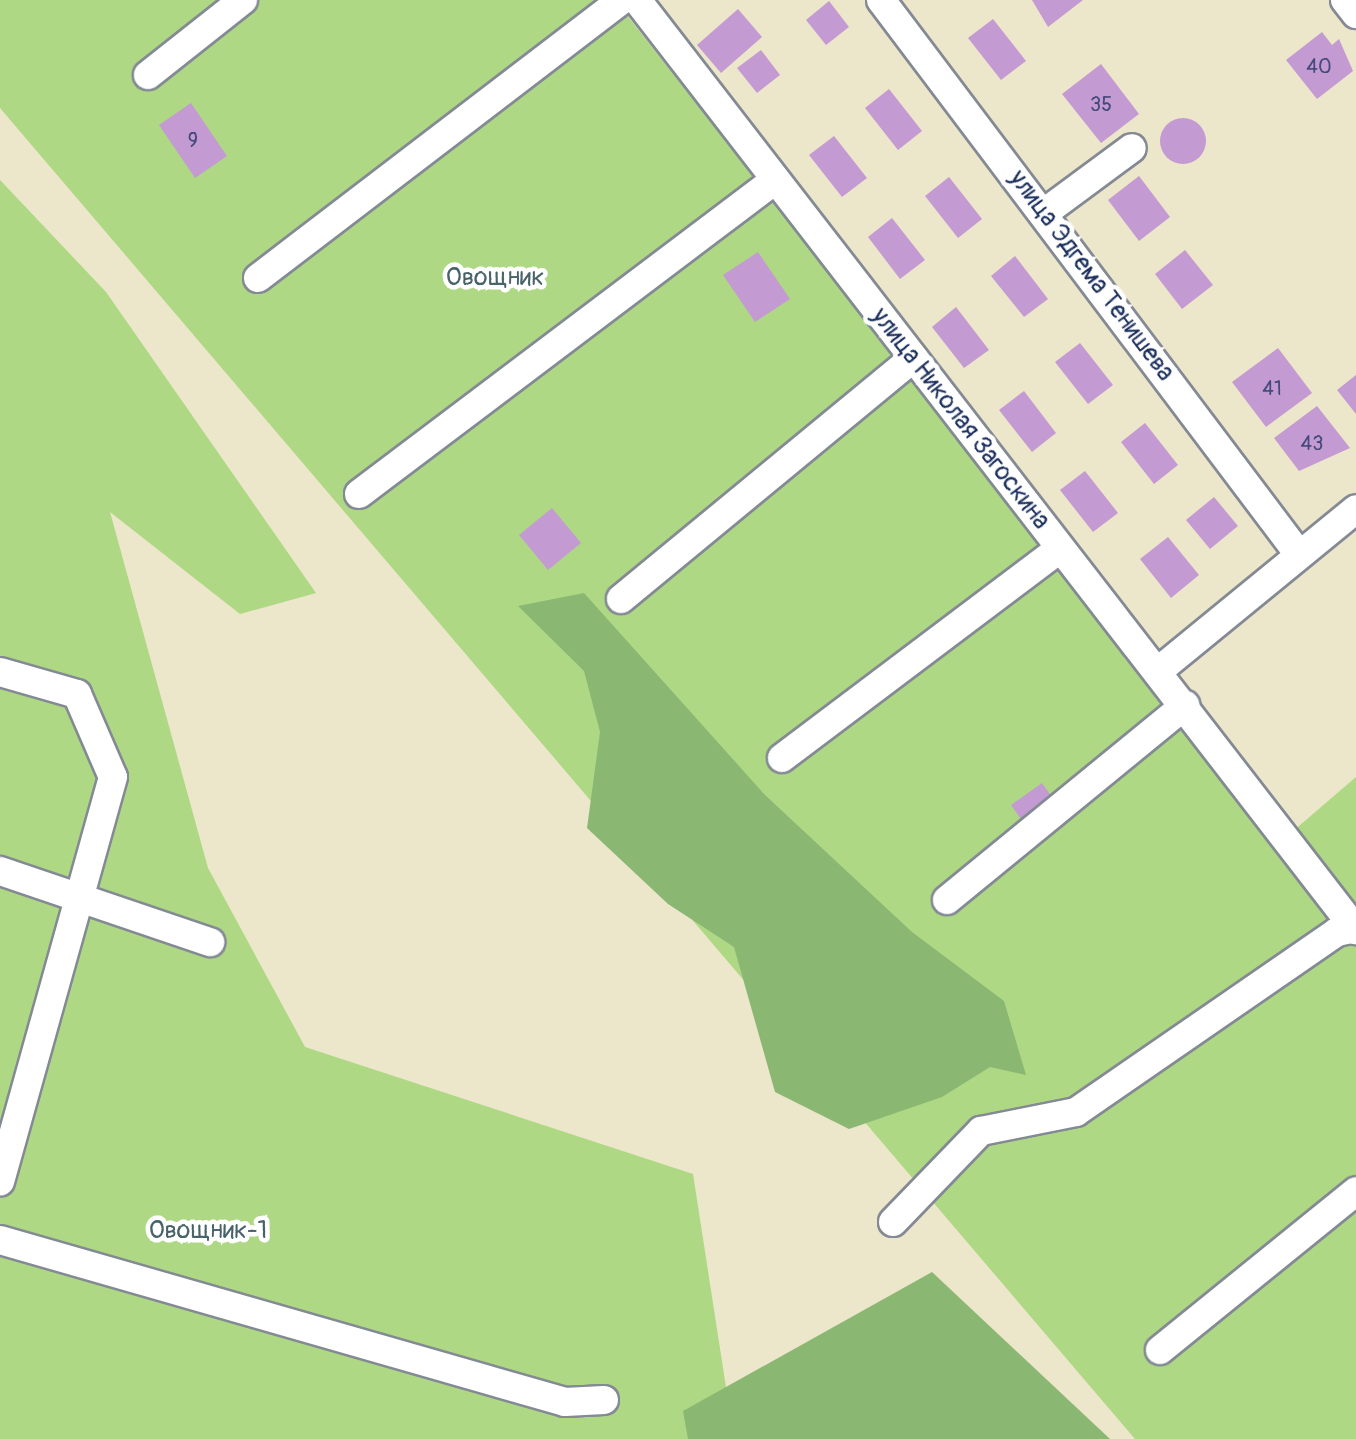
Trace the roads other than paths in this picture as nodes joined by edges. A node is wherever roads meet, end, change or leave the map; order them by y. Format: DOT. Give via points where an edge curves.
graph roads {
  1 [pos="243,0"];
  2 [pos="622,0"];
  3 [pos="637,0"];
  4 [pos="882,0"];
  5 [pos="1345,0"];
  6 [pos="1356,14"];
  7 [pos="148,74"];
  8 [pos="1132,148"];
  9 [pos="775,180"];
  10 [pos="1044,213"];
  11 [pos="258,278"];
  12 [pos="913,358"];
  13 [pos="360,494"];
  14 [pos="1356,508"];
  15 [pos="1059,548"];
  16 [pos="1298,553"];
  17 [pos="620,598"];
  18 [pos="0,672"];
  19 [pos="1157,672"];
  20 [pos="1185,705"];
  21 [pos="782,758"];
  22 [pos="0,871"];
  23 [pos="79,898"];
  24 [pos="947,900"];
  25 [pos="1356,929"];
  26 [pos="210,942"];
  27 [pos="0,1182"];
  28 [pos="1356,1191"];
  29 [pos="893,1222"];
  30 [pos="0,1240"];
  31 [pos="1160,1350"];
  32 [pos="604,1400"];
  1 -- 7 [label="street"];
  2 -- 11 [label="street"];
  3 -- 9 [label="street, улица Николая Загоскина"];
  4 -- 10 [label="street, улица Эдгема Тенишева"];
  5 -- 6 [label="street"];
  8 -- 10 [label="street"];
  9 -- 12 [label="street, улица Николая Загоскина"];
  9 -- 13 [label="street"];
  10 -- 16 [label="street, улица Эдгема Тенишева"];
  12 -- 15 [label="street, улица Николая Загоскина"];
  12 -- 17 [label="street"];
  14 -- 16 [label="street"];
  15 -- 19 [label="street, улица Николая Загоскина"];
  15 -- 21 [label="street"];
  16 -- 19 [label="street"];
  18 -- 23 [label="street" via="77,694 113,777"];
  19 -- 20 [label="street, улица Николая Загоскина"];
  20 -- 24 [label="street"];
  20 -- 25 [label="street, улица Николая Загоскина"];
  22 -- 23 [label="street"];
  23 -- 26 [label="street"];
  23 -- 27 [label="street"];
  25 -- 29 [label="street" via="1336,932 1076,1112 980,1131"];
  28 -- 31 [label="street"];
  30 -- 32 [label="street" via="565,1402"];
}
